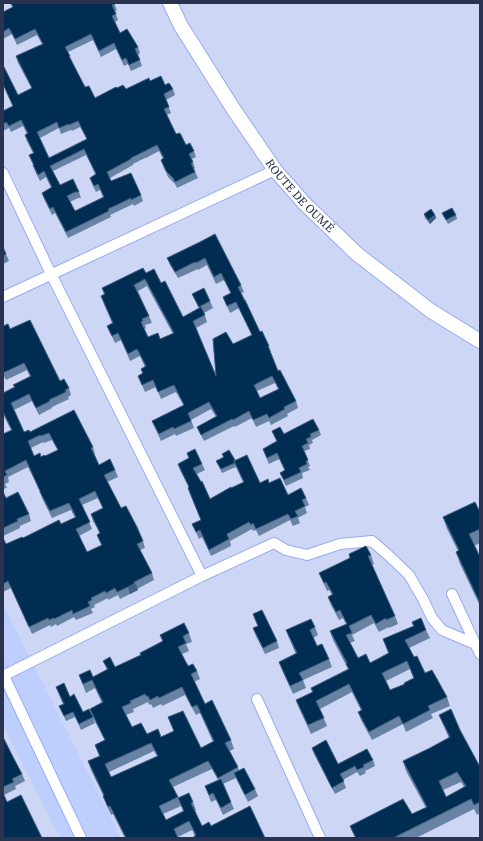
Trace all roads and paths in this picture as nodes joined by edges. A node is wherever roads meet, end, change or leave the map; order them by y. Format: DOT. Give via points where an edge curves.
graph roads {
  1 [pos="170,3"];
  2 [pos="275,170"];
  3 [pos="3,173"];
  4 [pos="51,274"];
  5 [pos="3,296"];
  6 [pos="480,341"];
  7 [pos="202,576"];
  8 [pos="452,594"];
  9 [pos="475,644"];
  10 [pos="480,654"];
  11 [pos="3,676"];
  12 [pos="257,699"];
  13 [pos="81,838"];
  14 [pos="320,838"];
  1 -- 2 [label="main road, ROUTE DE OUMÉ" via="181,26"];
  2 -- 4 [label="street"];
  2 -- 6 [label="main road, ROUTE DE OUMÉ" via="304,203 357,254 431,311"];
  3 -- 4 [label="street"];
  4 -- 5 [label="street"];
  4 -- 7 [label="street"];
  7 -- 9 [label="street" via="274,543 286,550 307,555 340,544 372,541 408,575 432,618 442,630"];
  7 -- 11 [label="street"];
  8 -- 9 [label="street"];
  9 -- 10 [label="street"];
  11 -- 13 [label="street"];
  12 -- 14 [label="street"];
}
